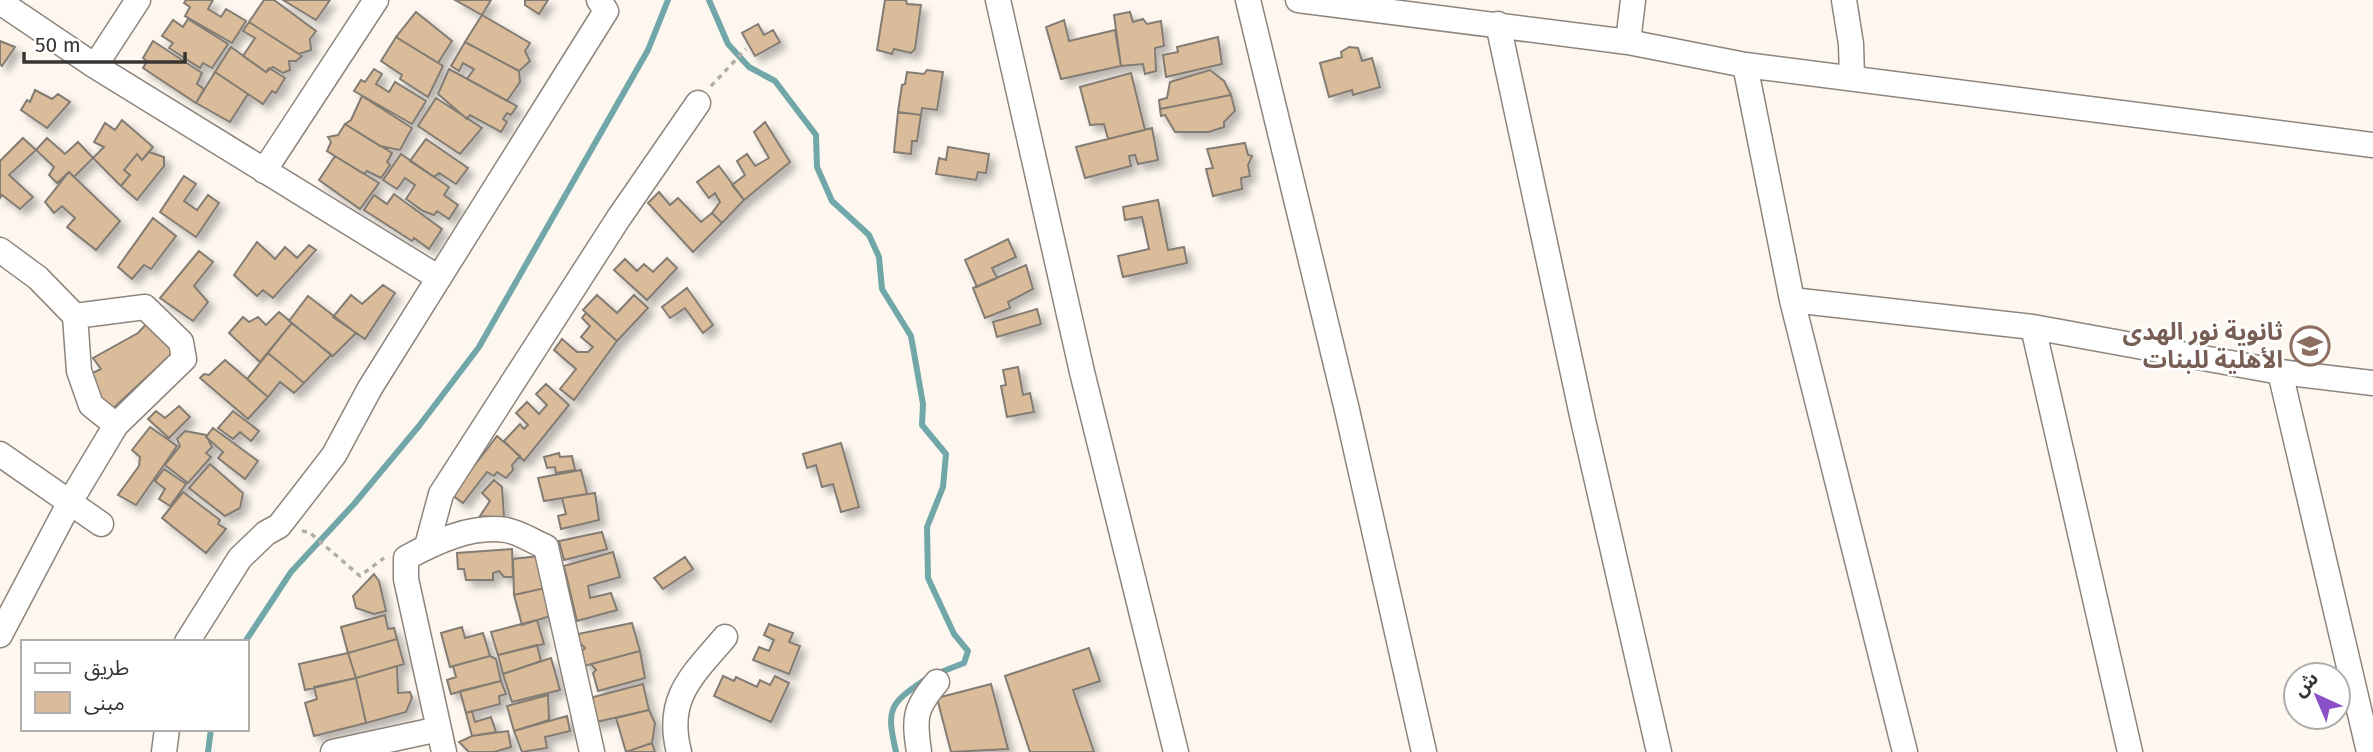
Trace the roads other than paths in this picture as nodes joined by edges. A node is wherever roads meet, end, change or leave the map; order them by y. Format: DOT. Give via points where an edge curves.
graph roads {
  1 [pos="138,0"];
  2 [pos="376,0"];
  3 [pos="599,0"];
  4 [pos="998,0"];
  5 [pos="1248,0"];
  6 [pos="1298,0"];
  7 [pos="1633,0"];
  8 [pos="1844,0"];
  9 [pos="0,2"];
  10 [pos="1498,24"];
  11 [pos="1628,42"];
  12 [pos="1745,65"];
  13 [pos="95,66"];
  14 [pos="1852,78"];
  15 [pos="698,103"];
  16 [pos="2373,145"];
  17 [pos="264,171"];
  18 [pos="0,250"];
  19 [pos="439,278"];
  20 [pos="1792,300"];
  21 [pos="75,316"];
  22 [pos="2033,327"];
  23 [pos="2280,372"];
  24 [pos="2373,383"];
  25 [pos="116,425"];
  26 [pos="0,454"];
  27 [pos="71,500"];
  28 [pos="101,524"];
  29 [pos="417,552"];
  30 [pos="0,635"];
  31 [pos="725,638"];
  32 [pos="188,640"];
  33 [pos="937,682"];
  34 [pos="167,731"];
  35 [pos="442,740"];
  36 [pos="164,752"];
  37 [pos="333,752"];
  38 [pos="592,752"];
  39 [pos="679,752"];
  40 [pos="919,752"];
  41 [pos="1176,752"];
  42 [pos="1424,752"];
  43 [pos="1659,752"];
  44 [pos="1904,752"];
  45 [pos="2130,752"];
  46 [pos="2370,752"];
  1 -- 13 [label="street"];
  2 -- 17 [label="street"];
  3 -- 19 [label="street" via="606,11"];
  4 -- 41 [label="street" via="1082,372"];
  5 -- 42 [label="street"];
  6 -- 10 [label="street"];
  7 -- 11 [label="street"];
  8 -- 14 [label="street"];
  9 -- 13 [label="street"];
  10 -- 11 [label="street"];
  10 -- 43 [label="street"];
  11 -- 12 [label="street"];
  12 -- 14 [label="street"];
  12 -- 20 [label="street"];
  13 -- 17 [label="street"];
  14 -- 16 [label="street"];
  15 -- 29 [label="street" via="441,495"];
  17 -- 19 [label="street"];
  18 -- 21 [label="street" via="38,278"];
  19 -- 32 [label="street" via="334,454 279,526 240,558"];
  20 -- 22 [label="street"];
  20 -- 44 [label="street"];
  21 -- 25 [label="street" via="79,371 91,405"];
  21 -- 25 [label="street" via="145,307 180,342 184,359"];
  22 -- 23 [label="street"];
  22 -- 45 [label="street"];
  23 -- 24 [label="street"];
  23 -- 46 [label="street"];
  25 -- 27 [label="street"];
  26 -- 27 [label="street"];
  27 -- 28 [label="street"];
  27 -- 30 [label="street"];
  29 -- 35 [label="street" via="406,579"];
  29 -- 38 [label="street" via="467,532 506,530 546,547"];
  31 -- 39 [label="street" via="694,675 673,716"];
  33 -- 40 [label="street" via="920,701 914,721"];
  34 -- 36 [label="street"];
  35 -- 37 [label="street"];
}
